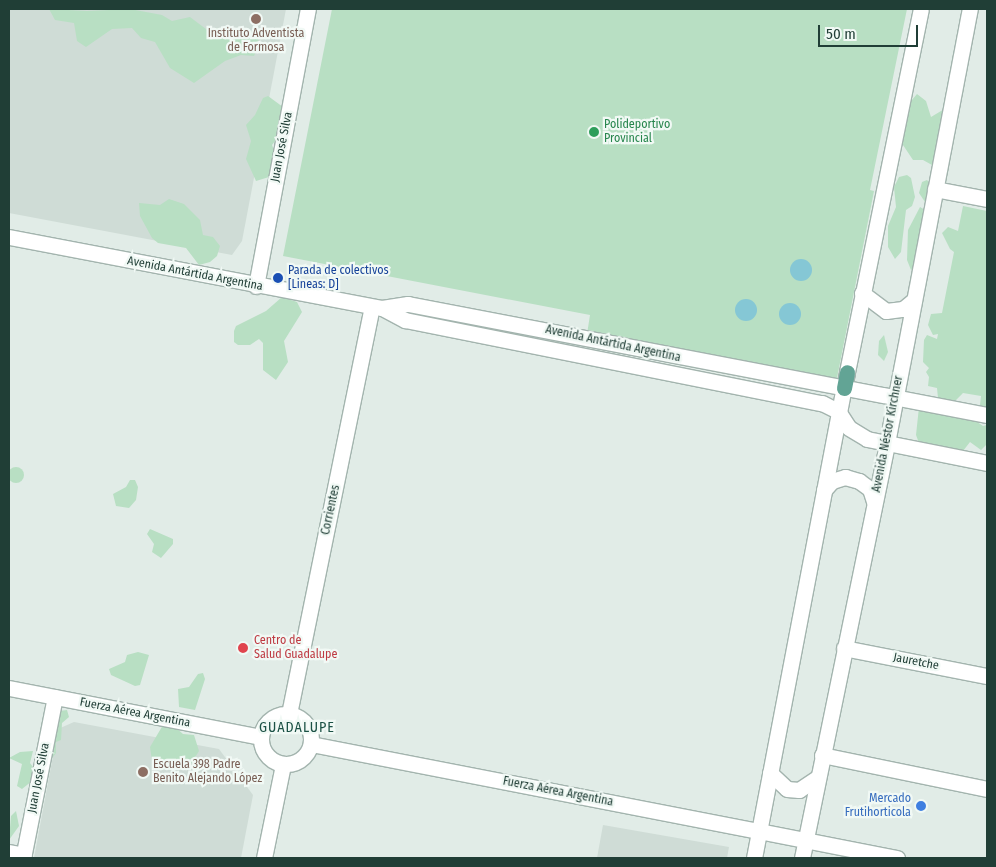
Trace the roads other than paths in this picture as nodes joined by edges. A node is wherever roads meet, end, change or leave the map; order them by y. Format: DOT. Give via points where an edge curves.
graph roads {
  1 [pos="308,9"];
  2 [pos="921,9"];
  3 [pos="970,9"];
  4 [pos="935,189"];
  5 [pos="987,199"];
  6 [pos="9,237"];
  7 [pos="256,286"];
  8 [pos="862,293"];
  9 [pos="914,300"];
  10 [pos="377,308"];
  11 [pos="844,388"];
  12 [pos="895,398"];
  13 [pos="838,411"];
  14 [pos="987,414"];
  15 [pos="887,444"];
  16 [pos="987,463"];
  17 [pos="824,490"];
  18 [pos="874,501"];
  19 [pos="844,648"];
  20 [pos="987,676"];
  21 [pos="9,688"];
  22 [pos="55,697"];
  23 [pos="289,714"];
  24 [pos="260,737"];
  25 [pos="311,744"];
  26 [pos="822,755"];
  27 [pos="283,765"];
  28 [pos="770,773"];
  29 [pos="818,777"];
  30 [pos="987,789"];
  31 [pos="759,832"];
  32 [pos="805,840"];
  33 [pos="18,855"];
  34 [pos="264,858"];
  35 [pos="754,858"];
  36 [pos="802,858"];
  37 [pos="897,858"];
  1 -- 7 [label="main road, Juan José Silva"];
  2 -- 8 [label="main road"];
  3 -- 4 [label="main road, Avenida Néstor Kirchner"];
  4 -- 5 [label="main road"];
  4 -- 9 [label="main road, Avenida Néstor Kirchner"];
  6 -- 7 [label="main road, Avenida Antártida Argentina"];
  7 -- 10 [label="main road, Avenida Antártida Argentina"];
  8 -- 9 [label="main road" via="886,311 903,309"];
  8 -- 11 [label="main road"];
  9 -- 12 [label="main road, Avenida Néstor Kirchner"];
  10 -- 11 [label="main road, Avenida Antártida Argentina" via="408,304"];
  10 -- 13 [label="main road, Avenida Antártida Argentina" via="405,320 739,385 822,403"];
  10 -- 23 [label="main road, Corrientes"];
  11 -- 12 [label="main road, Avenida Antártida Argentina"];
  11 -- 13 [label="main road"];
  12 -- 14 [label="main road, Avenida Antártida Argentina"];
  12 -- 15 [label="main road, Avenida Néstor Kirchner"];
  13 -- 15 [label="main road" via="849,428 867,439"];
  13 -- 17 [label="main road"];
  15 -- 16 [label="main road"];
  15 -- 18 [label="main road, Avenida Néstor Kirchner"];
  17 -- 18 [label="main road" via="832,481 845,477 859,481 870,490"];
  17 -- 28 [label="main road"];
  18 -- 19 [label="main road, Avenida Néstor Kirchner"];
  19 -- 20 [label="main road, Jauretche"];
  19 -- 26 [label="main road, Avenida Néstor Kirchner"];
  21 -- 22 [label="main road, Fuerza Aérea Argentina"];
  22 -- 24 [label="main road, Fuerza Aérea Argentina"];
  22 -- 33 [label="main road, Juan José Silva"];
  23 -- 24 [label="main road" via="270,720"];
  23 -- 25 [label="main road" via="306,724"];
  24 -- 27 [label="main road" via="266,756"];
  25 -- 27 [label="main road" via="300,760"];
  25 -- 31 [label="main road, Fuerza Aérea Argentina"];
  26 -- 29 [label="main road, Avenida Néstor Kirchner"];
  26 -- 30 [label="main road"];
  27 -- 34 [label="main road"];
  28 -- 29 [label="main road" via="787,789 799,790"];
  28 -- 31 [label="main road"];
  29 -- 32 [label="main road, Avenida Néstor Kirchner"];
  31 -- 32 [label="main road, Fuerza Aérea Argentina"];
  31 -- 35 [label="main road"];
  32 -- 36 [label="main road, Avenida Néstor Kirchner"];
  32 -- 37 [label="main road, Fuerza Aérea Argentina"];
}
